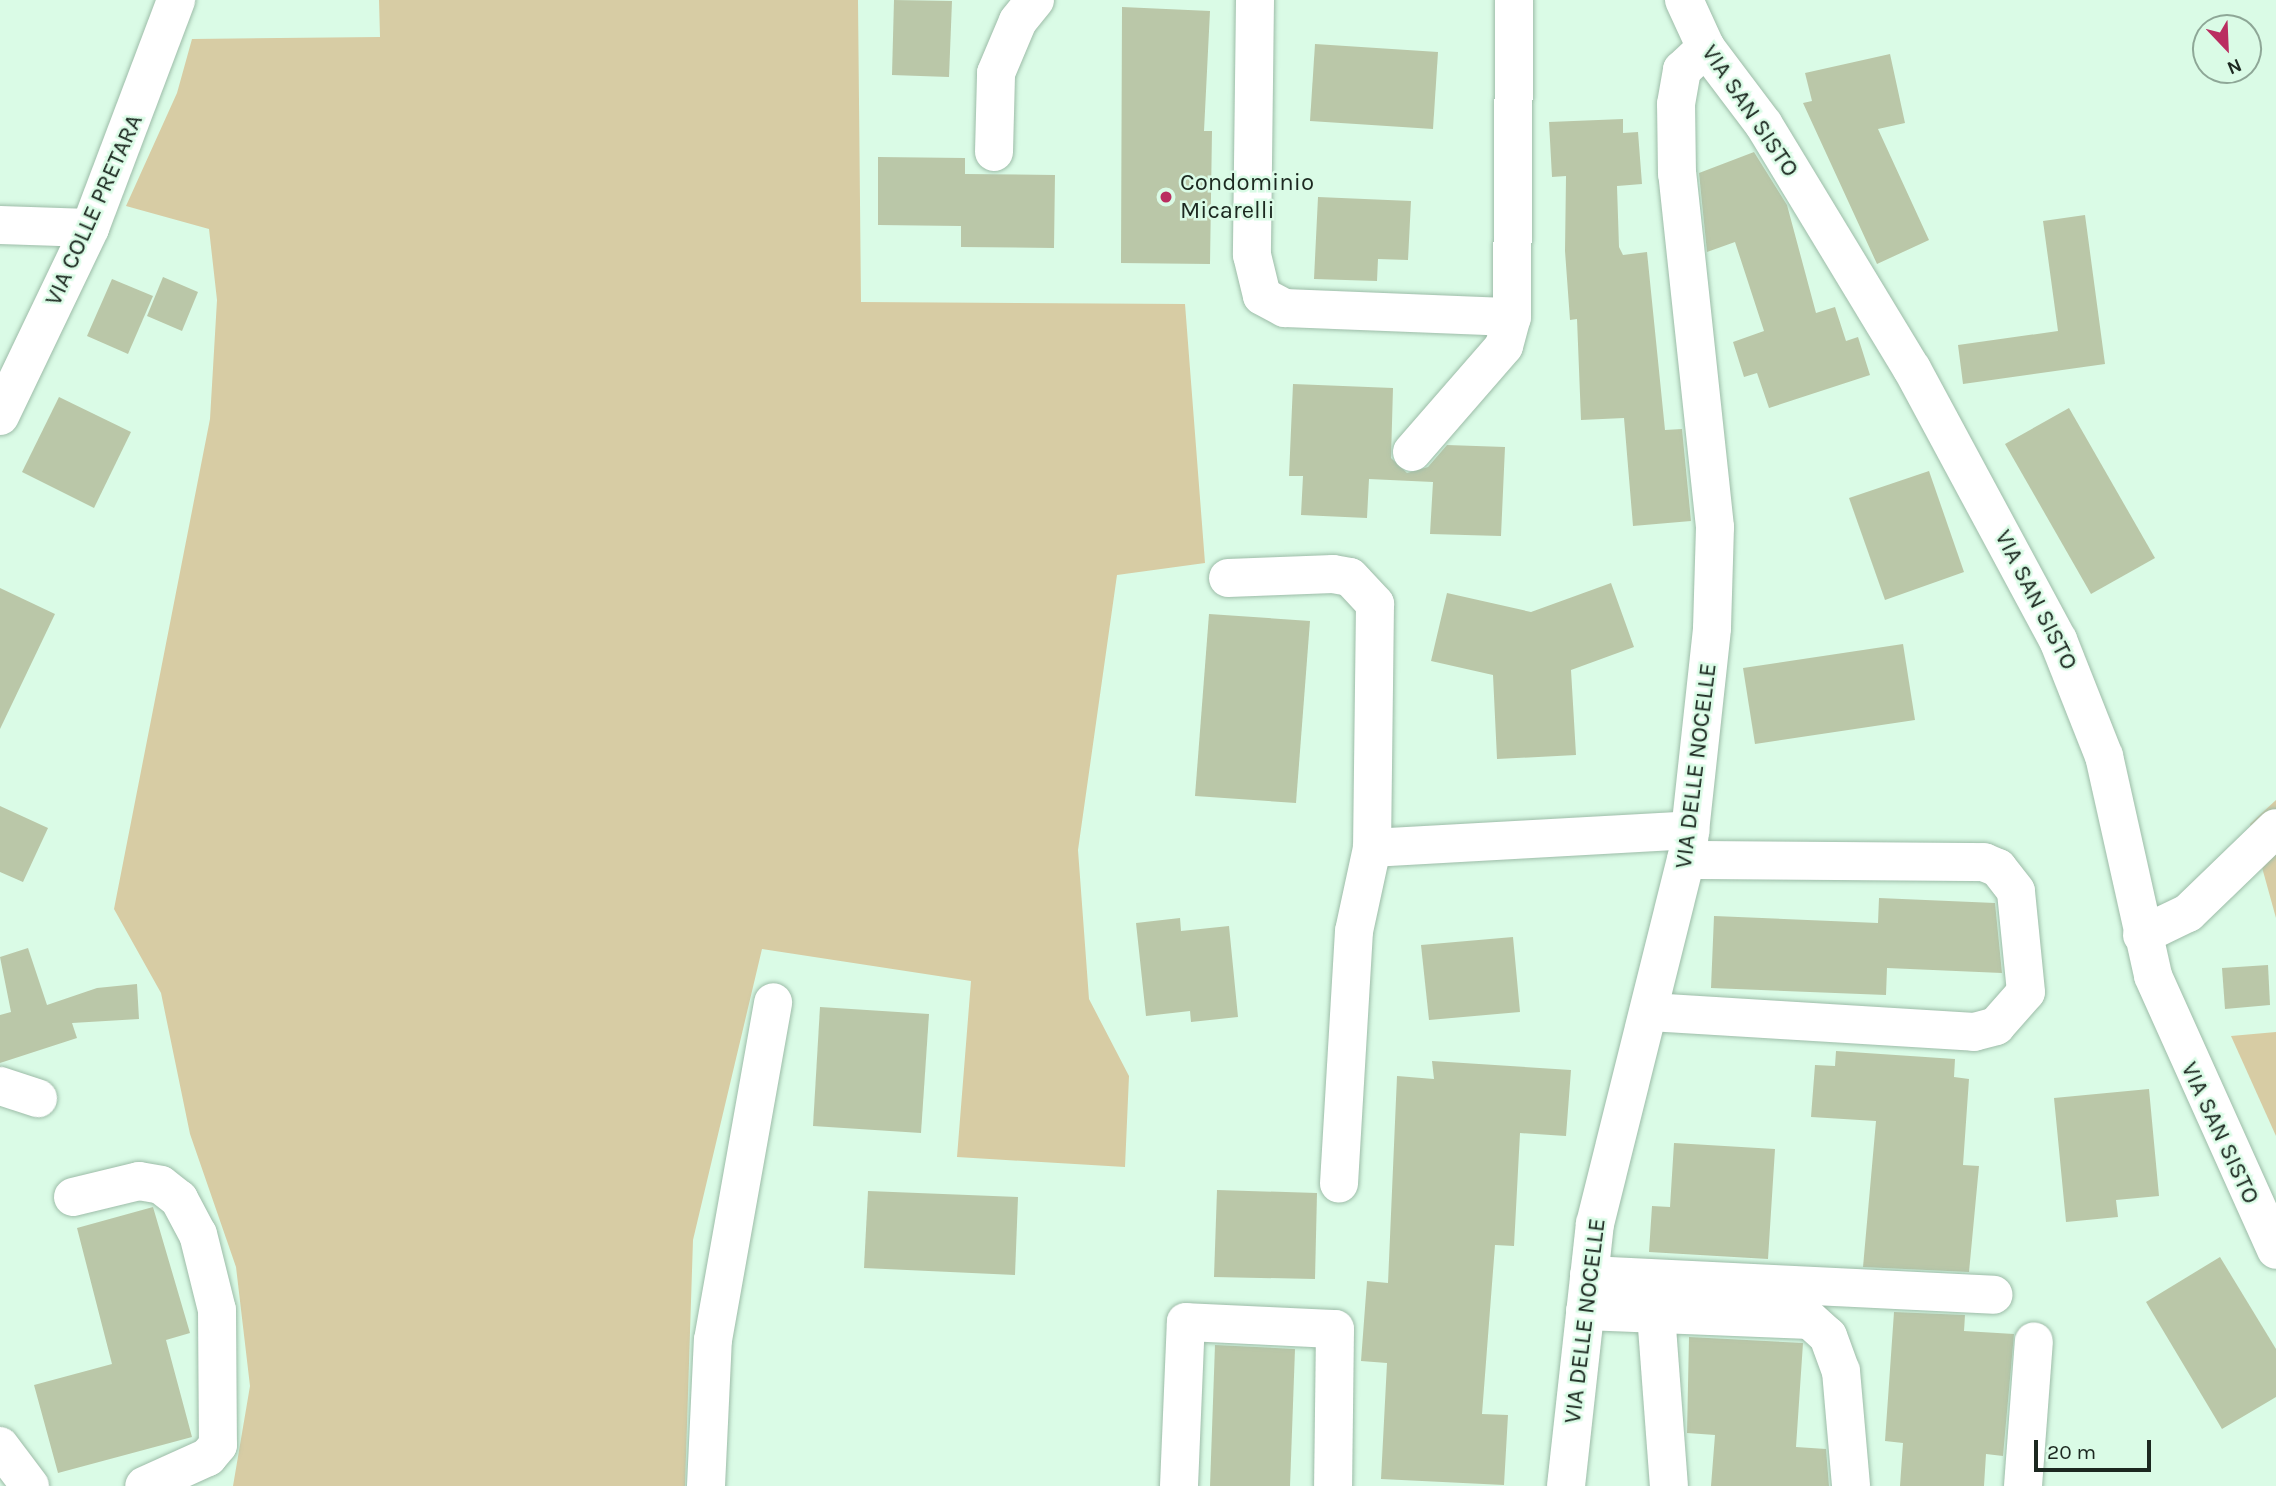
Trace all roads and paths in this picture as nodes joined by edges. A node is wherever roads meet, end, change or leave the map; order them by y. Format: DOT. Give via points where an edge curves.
graph roads {
  1 [pos="176,0"];
  2 [pos="1035,0"];
  3 [pos="1255,0"];
  4 [pos="1514,0"];
  5 [pos="1684,0"];
  6 [pos="1706,48"];
  7 [pos="994,152"];
  8 [pos="0,225"];
  9 [pos="90,228"];
  10 [pos="1512,317"];
  11 [pos="0,416"];
  12 [pos="1412,452"];
  13 [pos="1228,578"];
  14 [pos="2276,828"];
  15 [pos="1688,845"];
  16 [pos="1372,848"];
  17 [pos="2142,935"];
  18 [pos="773,1002"];
  19 [pos="1650,1012"];
  20 [pos="0,1086"];
  21 [pos="38,1098"];
  22 [pos="1339,1184"];
  23 [pos="73,1197"];
  24 [pos="2276,1250"];
  25 [pos="1587,1293"];
  26 [pos="1994,1295"];
  27 [pos="1656,1314"];
  28 [pos="2034,1341"];
  29 [pos="0,1446"];
  30 [pos="30,1486"];
  31 [pos="144,1486"];
  32 [pos="706,1486"];
  33 [pos="1179,1486"];
  34 [pos="1333,1486"];
  35 [pos="1566,1486"];
  36 [pos="1669,1486"];
  37 [pos="1851,1486"];
  38 [pos="2023,1486"];
  1 -- 9 [label="street, VIA COLLE PRETARA"];
  2 -- 7 [label="street" via="1018,21 996,73"];
  3 -- 10 [label="street" via="1252,255 1262,296 1285,308"];
  4 -- 10 [label="street"];
  5 -- 6 [label="street, VIA SAN SISTO"];
  6 -- 15 [label="street, VIA DELLE NOCELLE" via="1682,71 1676,104 1677,174 1715,527 1712,628"];
  6 -- 17 [label="street, VIA SAN SISTO" via="1764,125 1912,369 2058,640 2104,756"];
  8 -- 9 [label="street"];
  9 -- 11 [label="street, VIA COLLE PRETARA"];
  10 -- 12 [label="street" via="1504,346"];
  13 -- 16 [label="street" via="1350,577 1375,604"];
  14 -- 17 [label="street" via="2188,913"];
  15 -- 16 [label="street"];
  15 -- 19 [label="street, VIA DELLE NOCELLE"];
  15 -- 19 [label="street" via="1984,862 1998,869 2016,891 2026,992 1996,1026 1974,1032"];
  16 -- 22 [label="street" via="1354,932"];
  17 -- 24 [label="street, VIA SAN SISTO" via="2167,1016"];
  18 -- 32 [label="street" via="713,1340"];
  19 -- 25 [label="street, VIA DELLE NOCELLE" via="1595,1224"];
  20 -- 21 [label="street"];
  23 -- 31 [label="street" via="139,1181 161,1185 179,1199 198,1234 217,1310 218,1446 208,1457"];
  25 -- 26 [label="street"];
  25 -- 27 [label="street"];
  25 -- 35 [label="street, VIA DELLE NOCELLE"];
  27 -- 36 [label="street"];
  27 -- 37 [label="street" via="1810,1320 1828,1336 1841,1371"];
  28 -- 38 [label="street"];
  29 -- 30 [label="street"];
  33 -- 34 [label="street" via="1186,1322 1335,1329"];
}
